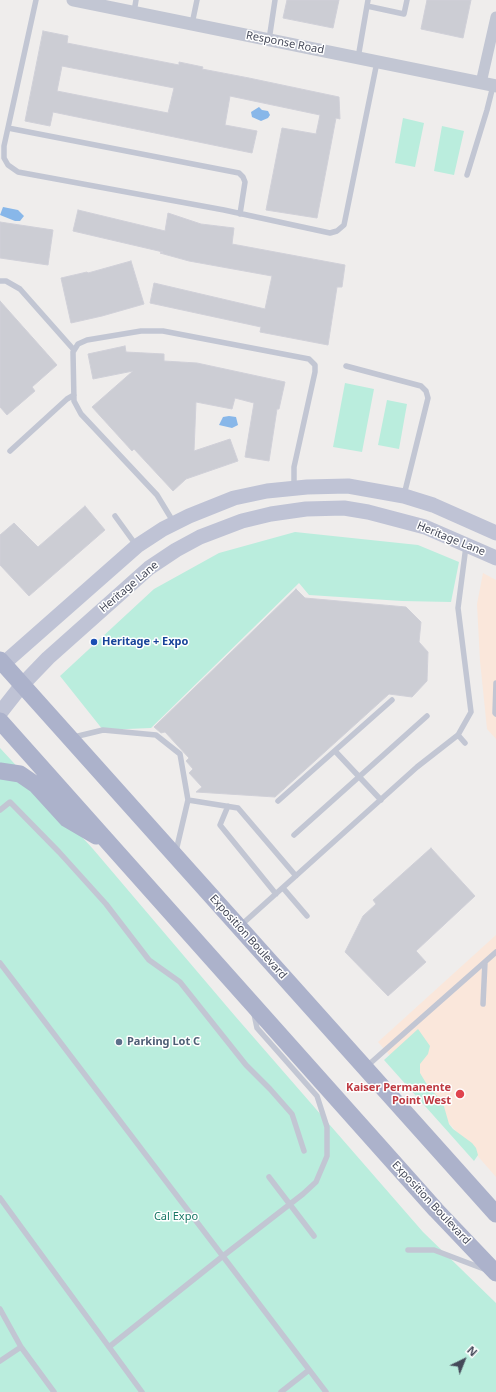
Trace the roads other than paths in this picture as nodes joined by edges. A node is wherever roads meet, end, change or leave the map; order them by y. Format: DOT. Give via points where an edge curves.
graph roads {
  1 [pos="36,0"];
  2 [pos="73,0"];
  3 [pos="196,0"];
  4 [pos="275,0"];
  5 [pos="368,0"];
  6 [pos="406,0"];
  7 [pos="135,6"];
  8 [pos="367,6"];
  9 [pos="496,17"];
  10 [pos="192,24"];
  11 [pos="269,40"];
  12 [pos="358,58"];
  13 [pos="377,62"];
  14 [pos="490,85"];
  15 [pos="8,128"];
  16 [pos="2,145"];
  17 [pos="467,175"];
  18 [pos="240,214"];
  19 [pos="0,281"];
  20 [pos="74,350"];
  21 [pos="346,366"];
  22 [pos="74,395"];
  23 [pos="10,451"];
  24 [pos="294,488"];
  25 [pos="404,496"];
  26 [pos="115,516"];
  27 [pos="174,523"];
  28 [pos="496,533"];
  29 [pos="466,544"];
  30 [pos="137,546"];
  31 [pos="496,558"];
  32 [pos="1,663"];
  33 [pos="496,683"];
  34 [pos="22,685"];
  35 [pos="392,700"];
  36 [pos="0,713"];
  37 [pos="496,714"];
  38 [pos="427,716"];
  39 [pos="0,721"];
  40 [pos="458,735"];
  41 [pos="70,738"];
  42 [pos="465,743"];
  43 [pos="336,751"];
  44 [pos="0,771"];
  45 [pos="360,777"];
  46 [pos="188,800"];
  47 [pos="381,800"];
  48 [pos="278,801"];
  49 [pos="228,806"];
  50 [pos="0,810"];
  51 [pos="294,835"];
  52 [pos="109,843"];
  53 [pos="175,856"];
  54 [pos="296,876"];
  55 [pos="283,888"];
  56 [pos="276,894"];
  57 [pos="307,916"];
  58 [pos="239,927"];
  59 [pos="496,952"];
  60 [pos="485,962"];
  61 [pos="0,963"];
  62 [pos="252,1004"];
  63 [pos="483,1004"];
  64 [pos="365,1068"];
  65 [pos="304,1151"];
  66 [pos="269,1177"];
  67 [pos="0,1198"];
  68 [pos="289,1204"];
  69 [pos="496,1214"];
  70 [pos="314,1236"];
  71 [pos="408,1250"];
  72 [pos="223,1256"];
  73 [pos="496,1273"];
  74 [pos="0,1309"];
  75 [pos="21,1347"];
  76 [pos="109,1347"];
  77 [pos="0,1361"];
  78 [pos="309,1370"];
  79 [pos="54,1392"];
  80 [pos="142,1392"];
  81 [pos="281,1392"];
  82 [pos="326,1392"];
  1 -- 15 [label="lane"];
  2 -- 7 [label="street, Response Road"];
  3 -- 10 [label="lane"];
  4 -- 11 [label="lane"];
  5 -- 8 [label="lane"];
  6 -- 8 [label="lane" via="404,14"];
  7 -- 10 [label="street, Response Road"];
  8 -- 12 [label="lane"];
  9 -- 14 [label="street"];
  10 -- 11 [label="street, Response Road"];
  11 -- 12 [label="street, Response Road"];
  12 -- 13 [label="street, Response Road"];
  13 -- 14 [label="street, Response Road"];
  13 -- 18 [label="lane" via="344,225 330,233"];
  14 -- 17 [label="lane" via="487,110"];
  15 -- 16 [label="lane"];
  15 -- 18 [label="lane" via="239,173 245,182"];
  16 -- 18 [label="lane" via="8,165 18,172"];
  19 -- 20 [label="lane" via="6,281 20,289"];
  20 -- 22 [label="lane"];
  20 -- 24 [label="lane" via="78,344 87,340 141,331 163,331 309,359 314,365 315,372 294,467"];
  21 -- 25 [label="lane" via="421,386 426,391 428,398"];
  22 -- 23 [label="lane"];
  22 -- 27 [label="lane" via="74,401 81,414 157,495"];
  24 -- 25 [label="main road, Heritage Lane" via="348,486"];
  24 -- 27 [label="main road, Heritage Lane" via="234,498"];
  25 -- 28 [label="main road, Heritage Lane" via="433,505"];
  26 -- 30 [label="lane"];
  27 -- 30 [label="main road, Heritage Lane"];
  29 -- 31 [label="main road, Heritage Lane"];
  29 -- 34 [label="main road, Heritage Lane" via="425,527 344,508 306,509 242,521 200,537 149,568 48,658"];
  29 -- 40 [label="lane" via="458,608 471,712"];
  30 -- 32 [label="main road, Heritage Lane"];
  32 -- 34 [label="main road, Exposition Boulevard"];
  33 -- 37 [label="lane"];
  34 -- 36 [label="main road, Heritage Lane"];
  34 -- 41 [label="main road, Exposition Boulevard"];
  35 -- 43 [label="lane"];
  38 -- 45 [label="lane"];
  39 -- 52 [label="main road, Exposition Boulevard"];
  40 -- 42 [label="lane"];
  40 -- 47 [label="lane"];
  41 -- 46 [label="lane" via="103,730 156,735 180,754"];
  41 -- 53 [label="main road, Exposition Boulevard"];
  43 -- 45 [label="lane"];
  43 -- 48 [label="lane"];
  44 -- 52 [label="main road" via="20,774 36,785 67,819"];
  45 -- 47 [label="lane"];
  45 -- 51 [label="lane"];
  46 -- 49 [label="lane"];
  46 -- 53 [label="lane"];
  47 -- 54 [label="lane"];
  49 -- 54 [label="lane" via="238,808"];
  49 -- 56 [label="lane" via="220,825"];
  50 -- 65 [label="lane" via="10,802 106,904 149,960 180,982 246,1065 292,1114"];
  52 -- 62 [label="main road, Exposition Boulevard"];
  53 -- 58 [label="main road, Exposition Boulevard"];
  54 -- 55 [label="lane"];
  55 -- 56 [label="lane"];
  55 -- 57 [label="lane"];
  56 -- 58 [label="lane"];
  58 -- 64 [label="main road, Exposition Boulevard"];
  59 -- 60 [label="lane"];
  60 -- 63 [label="lane"];
  60 -- 64 [label="lane"];
  61 -- 72 [label="lane"];
  62 -- 68 [label="lane" via="257,1028 318,1096 327,1127 327,1156 316,1182"];
  62 -- 73 [label="main road, Exposition Boulevard" via="436,1210"];
  64 -- 69 [label="main road, Exposition Boulevard"];
  66 -- 68 [label="lane"];
  67 -- 76 [label="lane"];
  68 -- 70 [label="lane"];
  68 -- 72 [label="lane"];
  71 -- 73 [label="lane" via="434,1250"];
  72 -- 76 [label="lane"];
  72 -- 78 [label="lane"];
  74 -- 75 [label="lane"];
  75 -- 77 [label="lane"];
  75 -- 79 [label="lane"];
  76 -- 80 [label="lane"];
  78 -- 81 [label="lane"];
  78 -- 82 [label="lane"];
}
